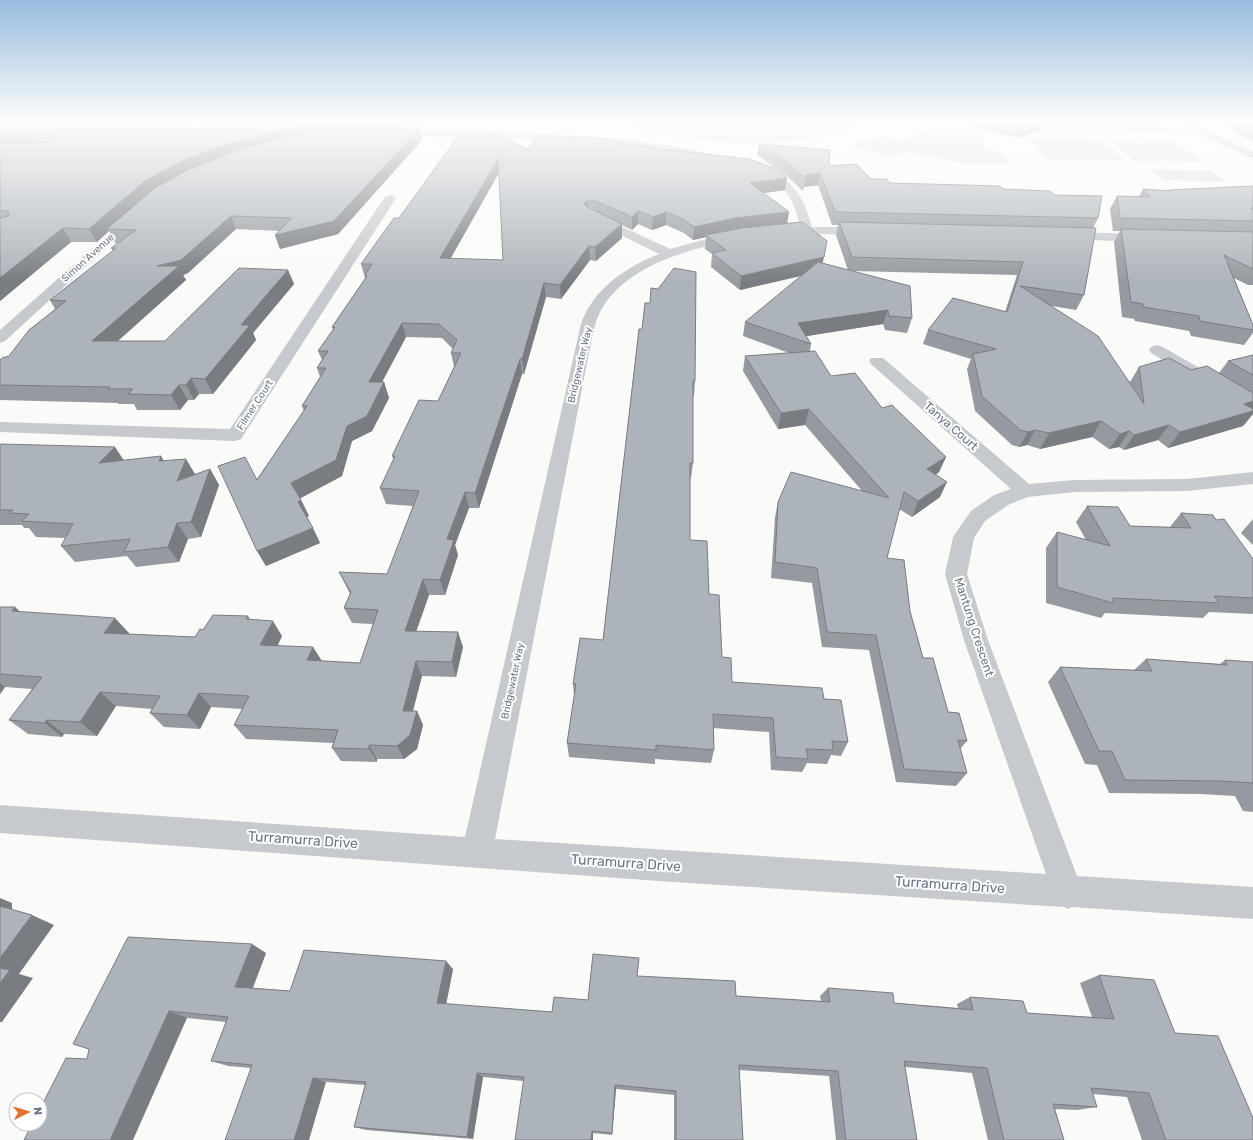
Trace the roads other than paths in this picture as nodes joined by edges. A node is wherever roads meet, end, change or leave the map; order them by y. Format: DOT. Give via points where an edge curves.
graph roads {
  1 [pos="770,175"];
  2 [pos="390,198"];
  3 [pos="144,208"];
  4 [pos="592,217"];
  5 [pos="807,229"];
  6 [pos="881,231"];
  7 [pos="1050,235"];
  8 [pos="1161,238"];
  9 [pos="668,253"];
  10 [pos="0,338"];
  11 [pos="1157,350"];
  12 [pos="877,361"];
  13 [pos="1253,406"];
  14 [pos="0,428"];
  15 [pos="1253,478"];
  16 [pos="1025,491"];
  17 [pos="0,819"];
  18 [pos="477,852"];
  19 [pos="1068,892"];
  20 [pos="1253,903"];
  1 -- 5 [label="street" via="782,180 798,197"];
  2 -- 14 [label="street, Filmer Court" via="235,435"];
  3 -- 10 [label="street, Simon Avenue"];
  4 -- 9 [label="street"];
  5 -- 6 [label="street, Bridgewater Way"];
  5 -- 9 [label="street, Bridgewater Way" via="760,232 714,240"];
  7 -- 8 [label="street"];
  9 -- 18 [label="street, Bridgewater Way" via="619,282 606,294 592,314 580,358"];
  11 -- 13 [label="street"];
  12 -- 16 [label="street, Tanya Court"];
  15 -- 16 [label="street, Mantung Crescent" via="1187,485 1074,486"];
  16 -- 19 [label="street, Mantung Crescent" via="1001,500 978,516 964,537 956,574 976,640"];
  17 -- 18 [label="street, Turramurra Drive"];
  18 -- 19 [label="street, Turramurra Drive"];
  19 -- 20 [label="street, Turramurra Drive"];
}
